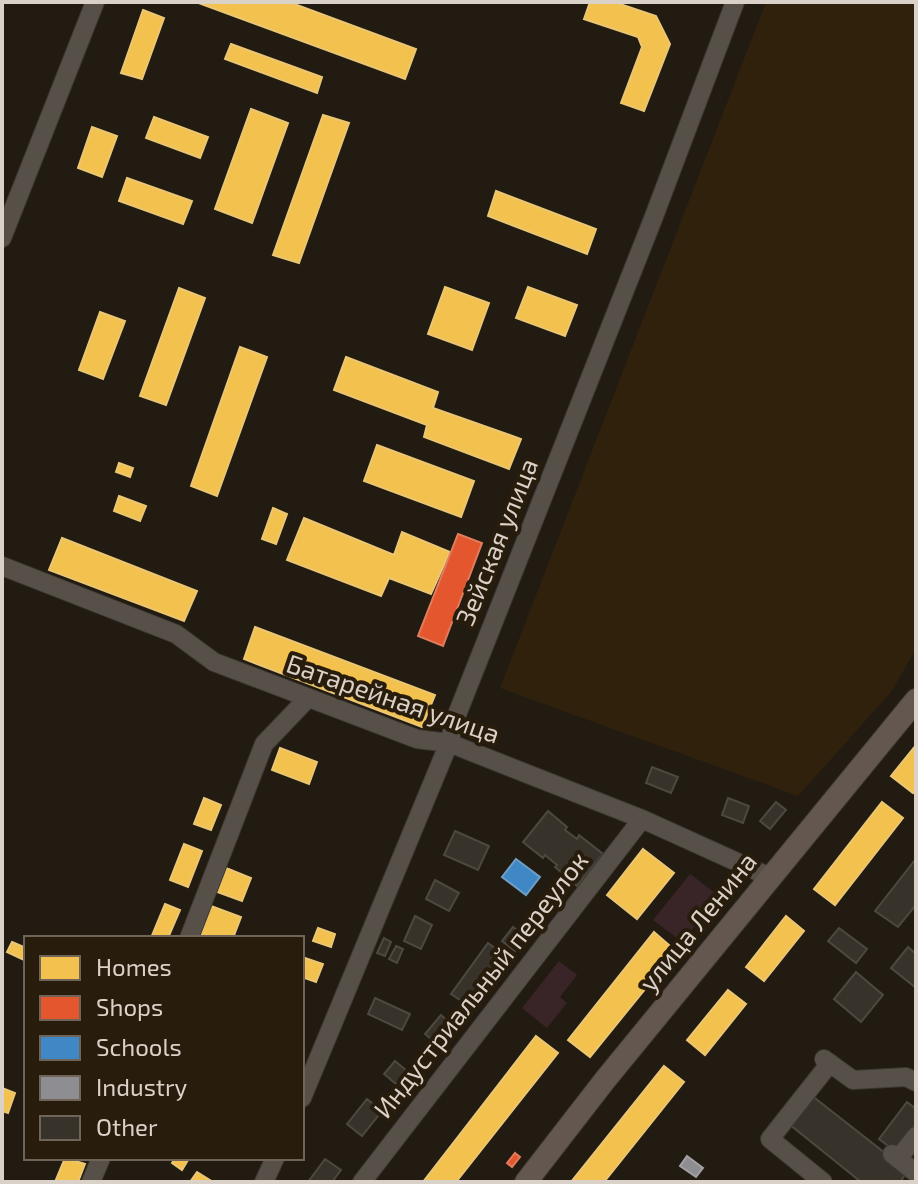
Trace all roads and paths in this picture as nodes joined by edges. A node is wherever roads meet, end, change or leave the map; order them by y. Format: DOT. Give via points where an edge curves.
graph roads {
  1 [pos="95,2"];
  2 [pos="735,2"];
  3 [pos="2,238"];
  4 [pos="2,566"];
  5 [pos="308,698"];
  6 [pos="916,700"];
  7 [pos="449,743"];
  8 [pos="642,819"];
  9 [pos="770,877"];
  10 [pos="190,936"];
  11 [pos="916,1082"];
  12 [pos="304,1093"];
  13 [pos="916,1136"];
  14 [pos="100,1160"];
  15 [pos="274,1160"];
  16 [pos="916,1173"];
  17 [pos="91,1182"];
  18 [pos="264,1182"];
  19 [pos="362,1182"];
  20 [pos="526,1182"];
  21 [pos="823,1182"];
  1 -- 3 [label="street"];
  2 -- 7 [label="street, Зейская улица"];
  4 -- 5 [label="street, Батарейная улица" via="176,634 214,662"];
  5 -- 7 [label="street, Батарейная улица" via="417,739"];
  5 -- 10 [label="street" via="264,744"];
  6 -- 9 [label="main road, улица Ленина"];
  7 -- 8 [label="street, Батарейная улица"];
  7 -- 12 [label="street, Зейская улица"];
  8 -- 9 [label="street, Батарейная улица"];
  8 -- 19 [label="street, Индустриальный переулок"];
  9 -- 20 [label="main road, улица Ленина"];
  11 -- 21 [label="street" via="906,1077 853,1080 827,1061 770,1139"];
  13 -- 16 [label="street" via="895,1157"];
  14 -- 17 [label="street"];
  15 -- 18 [label="street"];
}
